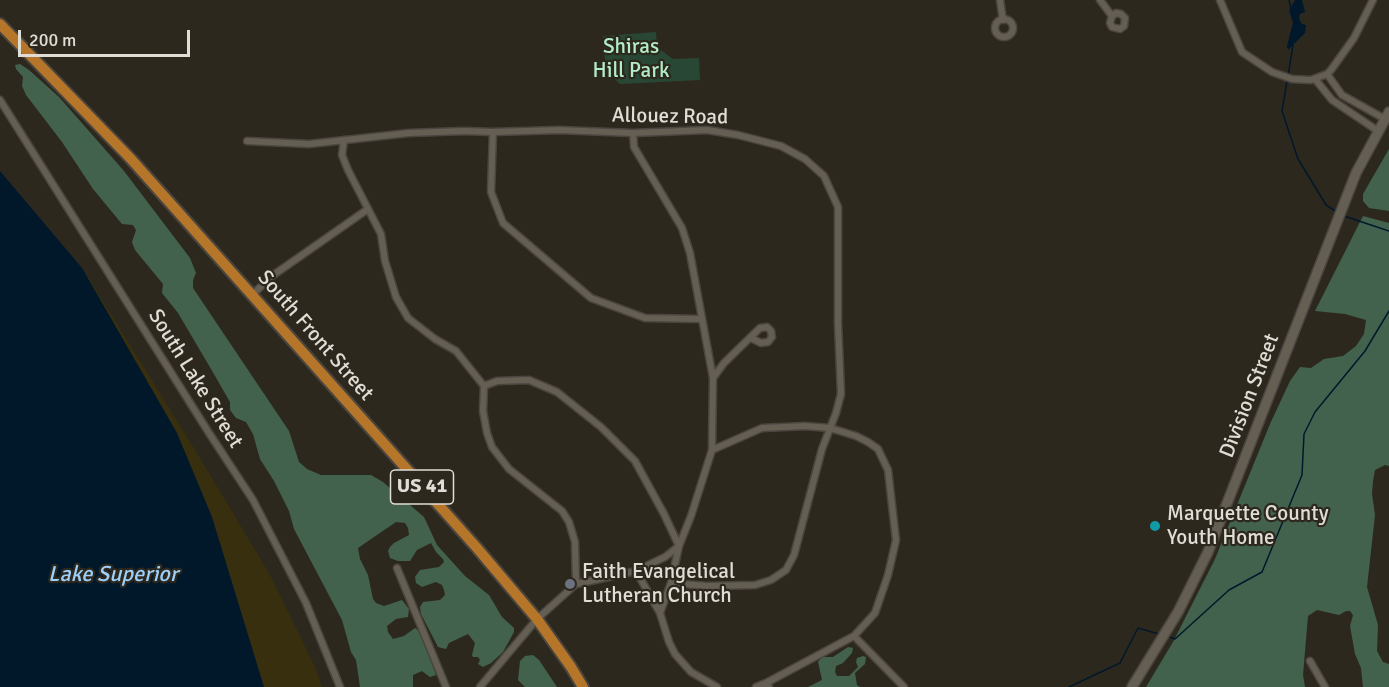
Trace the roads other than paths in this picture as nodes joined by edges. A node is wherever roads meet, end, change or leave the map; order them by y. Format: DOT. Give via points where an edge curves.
graph roads {
  1 [pos="1000,0"];
  2 [pos="1100,0"];
  3 [pos="1220,0"];
  4 [pos="1373,0"];
  5 [pos="1112,16"];
  6 [pos="1003,20"];
  7 [pos="0,24"];
  8 [pos="1326,74"];
  9 [pos="1315,79"];
  10 [pos="0,100"];
  11 [pos="1387,115"];
  12 [pos="1378,131"];
  13 [pos="494,132"];
  14 [pos="633,133"];
  15 [pos="344,140"];
  16 [pos="247,141"];
  17 [pos="368,208"];
  18 [pos="253,294"];
  19 [pos="701,319"];
  20 [pos="751,338"];
  21 [pos="713,378"];
  22 [pos="484,386"];
  23 [pos="830,428"];
  24 [pos="712,450"];
  25 [pos="679,546"];
  26 [pos="397,568"];
  27 [pos="636,571"];
  28 [pos="671,583"];
  29 [pos="576,584"];
  30 [pos="660,613"];
  31 [pos="537,619"];
  32 [pos="854,636"];
  33 [pos="1310,661"];
  34 [pos="768,685"];
  35 [pos="340,687"];
  36 [pos="446,687"];
  37 [pos="480,687"];
  38 [pos="583,687"];
  39 [pos="717,687"];
  40 [pos="756,687"];
  41 [pos="904,687"];
  42 [pos="1132,687"];
  43 [pos="1325,687"];
  1 -- 6 [label="street"];
  2 -- 5 [label="street"];
  3 -- 9 [label="street" via="1242,52 1272,72 1292,79"];
  4 -- 8 [label="street" via="1354,38"];
  7 -- 18 [label="highway, South Front Street / US 41" via="131,159"];
  8 -- 9 [label="street"];
  8 -- 11 [label="street" via="1342,95"];
  9 -- 12 [label="street" via="1332,100"];
  10 -- 35 [label="street, South Lake Street" via="253,500 306,603"];
  11 -- 12 [label="street, Division Street"];
  12 -- 42 [label="street, Division Street" via="1345,200 1208,552 1178,612"];
  13 -- 14 [label="street, Allouez Road"];
  13 -- 15 [label="street, Allouez Road" via="409,133"];
  13 -- 19 [label="street" via="491,192 503,222 591,298 645,318"];
  14 -- 19 [label="street" via="634,147 682,228"];
  14 -- 23 [label="street, Allouez Road" via="707,130 738,135 781,146 806,159 824,176 838,207 841,394"];
  15 -- 16 [label="street, Allouez Road" via="309,144"];
  15 -- 17 [label="street" via="342,155"];
  17 -- 18 [label="street"];
  17 -- 22 [label="street" via="381,234 396,297 408,318 456,351"];
  18 -- 31 [label="highway, South Front Street / US 41"];
  19 -- 21 [label="street"];
  20 -- 21 [label="street"];
  21 -- 24 [label="street"];
  22 -- 25 [label="street" via="497,381 529,380 558,392 601,427 635,461"];
  22 -- 29 [label="street" via="483,411 492,447 509,469 562,511 569,522 575,542"];
  23 -- 24 [label="street" via="762,428"];
  23 -- 28 [label="street, Allouez Road" via="794,555 786,570 755,585"];
  23 -- 32 [label="street" via="856,436 878,450 888,470 893,500 896,540 888,575 875,613"];
  24 -- 25 [label="street"];
  25 -- 27 [label="street"];
  25 -- 28 [label="street"];
  26 -- 36 [label="street"];
  27 -- 29 [label="street"];
  27 -- 30 [label="street"];
  28 -- 30 [label="street"];
  29 -- 31 [label="street"];
  30 -- 39 [label="street" via="675,654 691,672"];
  31 -- 37 [label="street"];
  31 -- 38 [label="highway, South Front Street / US 41"];
  32 -- 34 [label="street"];
  32 -- 41 [label="street"];
  33 -- 43 [label="street"];
  34 -- 40 [label="street"];
}
